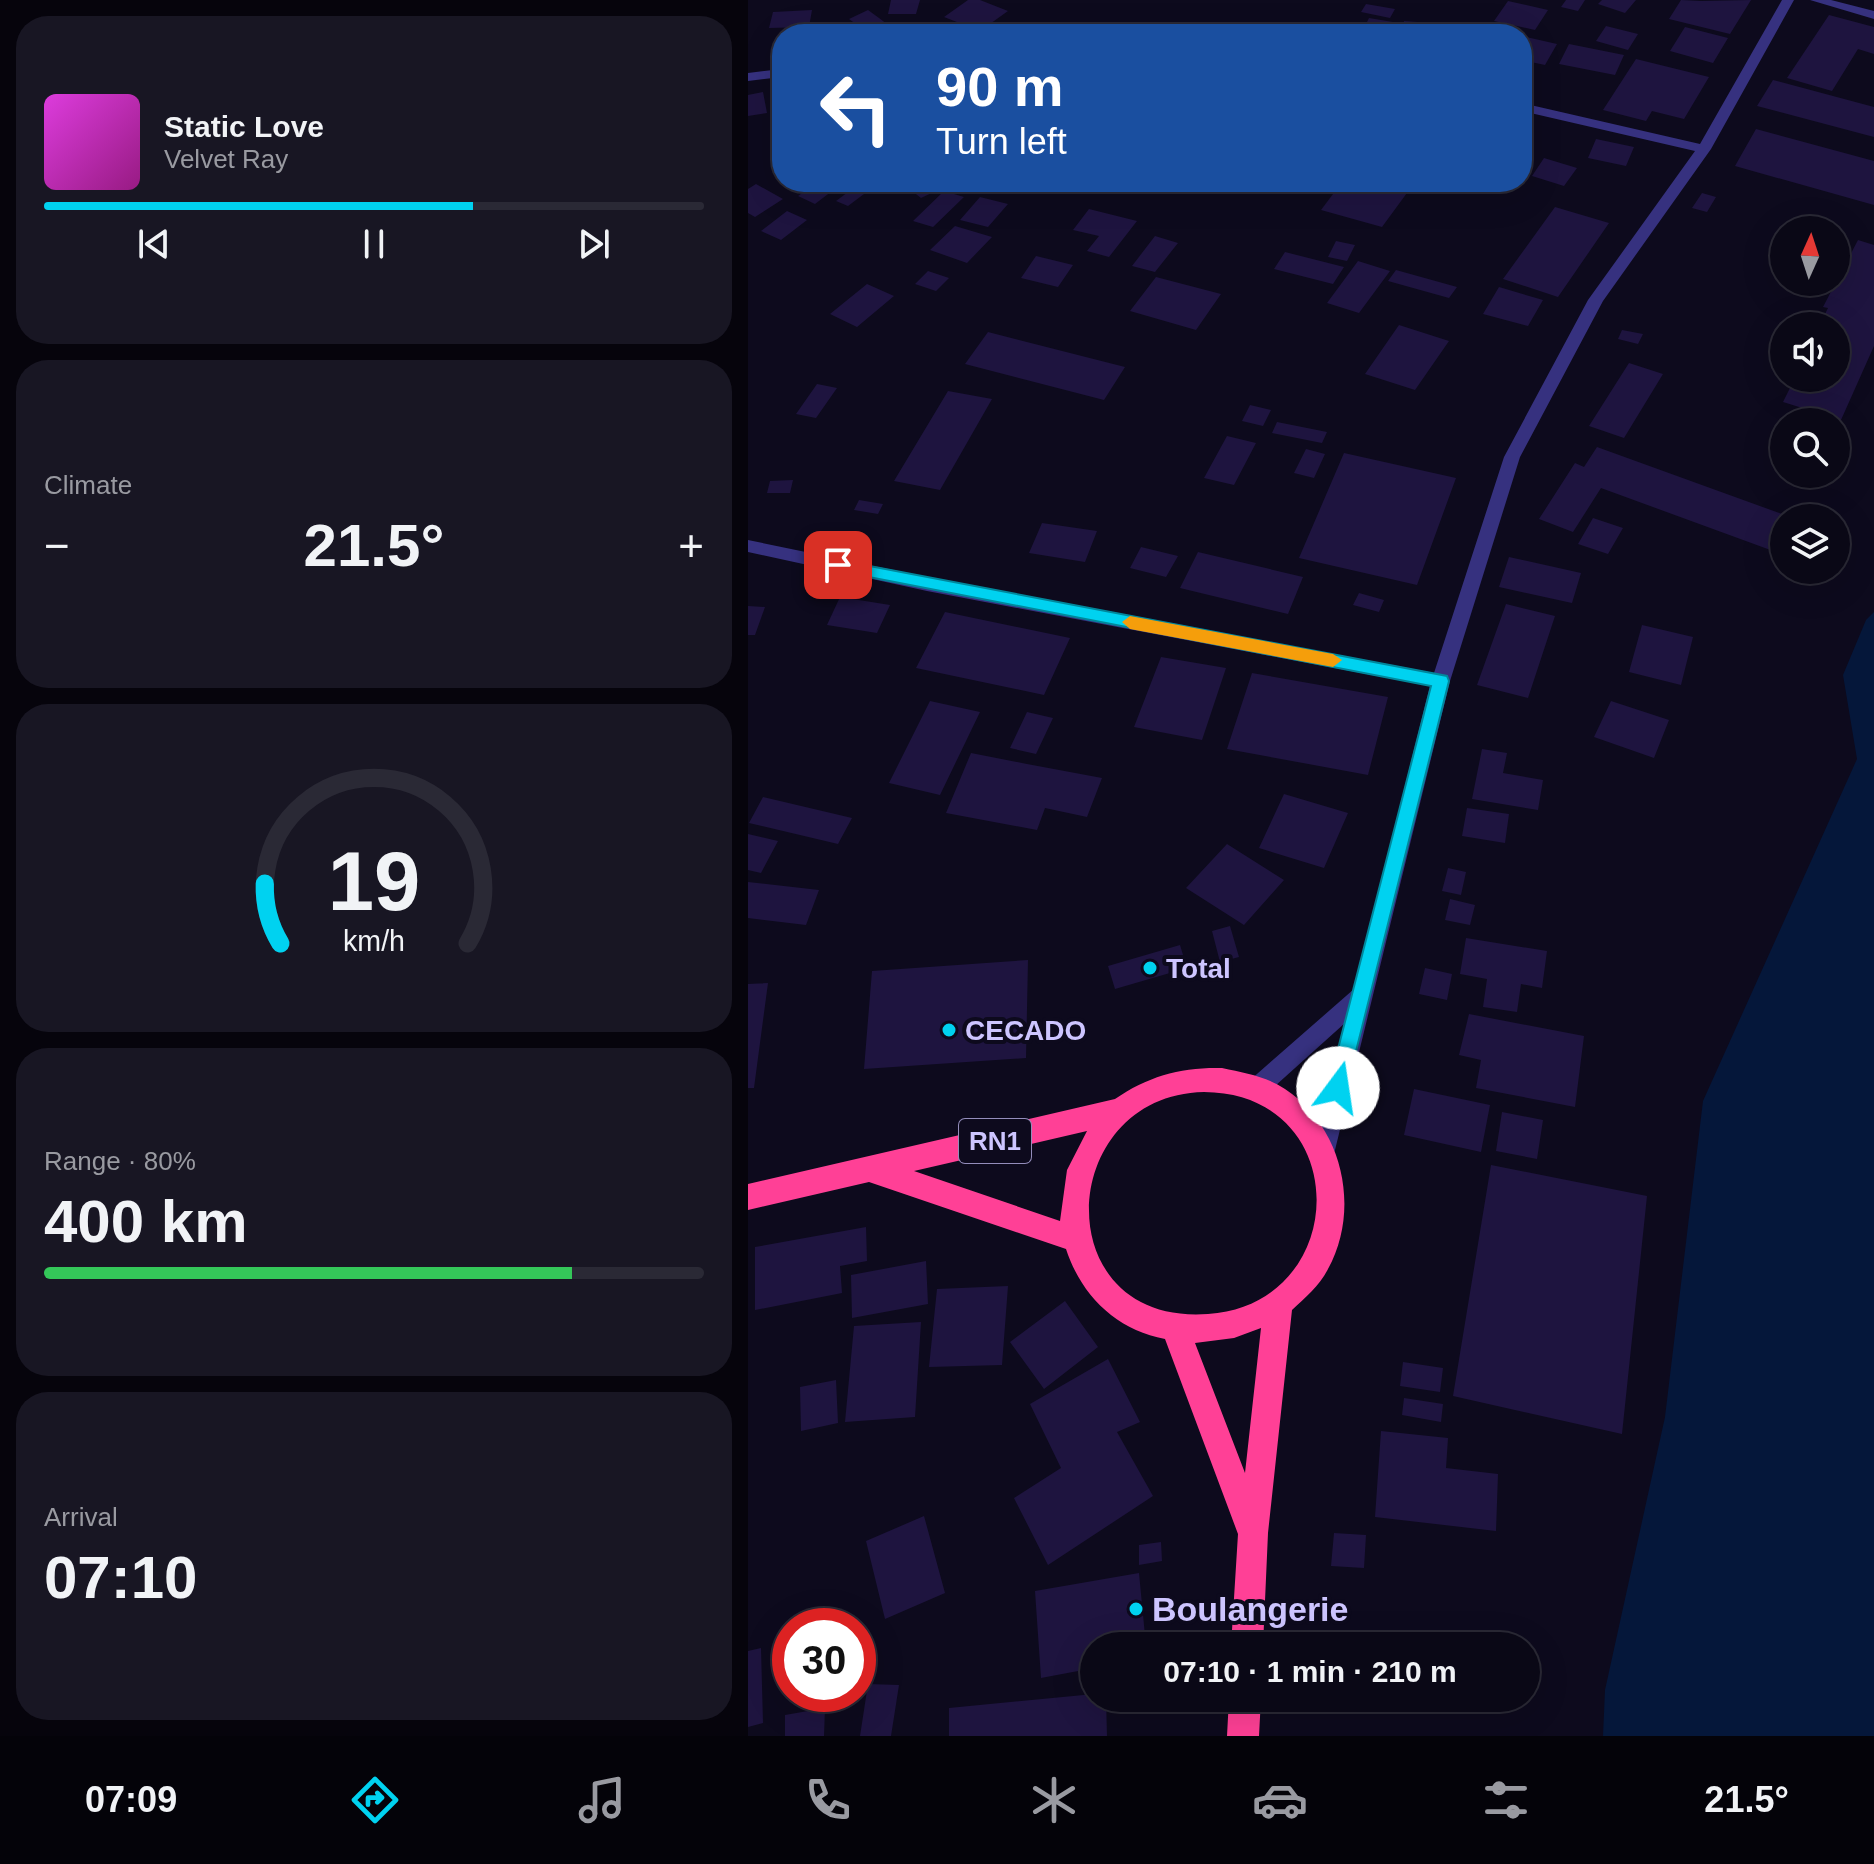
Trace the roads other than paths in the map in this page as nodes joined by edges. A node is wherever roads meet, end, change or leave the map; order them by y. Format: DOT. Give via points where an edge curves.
graph roads {
  1 [pos="1788,0"];
  2 [pos="1816,0"];
  3 [pos="1874,15"];
  4 [pos="772,74"];
  5 [pos="748,77"];
  6 [pos="1532,109"];
  7 [pos="1704,149"];
  8 [pos="748,546"];
  9 [pos="1441,681"];
  10 [pos="1360,996"];
  11 [pos="1257,1088"];
  12 [pos="1119,1111"];
  13 [pos="1324,1150"];
  14 [pos="872,1170"];
  15 [pos="748,1197"];
  16 [pos="1075,1239"];
  17 [pos="1278,1306"];
  18 [pos="1175,1329"];
  19 [pos="1253,1533"];
  20 [pos="1248,1632"];
  21 [pos="1244,1712"];
  22 [pos="1243,1736"];
  1 -- 7 [label="street"];
  2 -- 3 [label="street"];
  4 -- 5 [label="street"];
  6 -- 7 [label="street"];
  7 -- 9 [label="street" via="1596,300 1512,457"];
  8 -- 9 [label="street"];
  9 -- 10 [label="street"];
  10 -- 11 [label="street"];
  10 -- 13 [label="street"];
  11 -- 12 [label="highway" via="1222,1080 1186,1081 1150,1091"];
  11 -- 13 [label="highway" via="1296,1113"];
  12 -- 14 [label="highway, RN1"];
  12 -- 16 [label="highway" via="1089,1147 1073,1192"];
  13 -- 17 [label="highway" via="1334,1205 1319,1260"];
  14 -- 15 [label="highway, RN1"];
  14 -- 16 [label="highway, RN1"];
  16 -- 18 [label="highway" via="1095,1280 1130,1312"];
  17 -- 18 [label="highway" via="1229,1328"];
  17 -- 19 [label="highway"];
  18 -- 19 [label="highway"];
  19 -- 20 [label="highway"];
  21 -- 22 [label="highway"];
}
